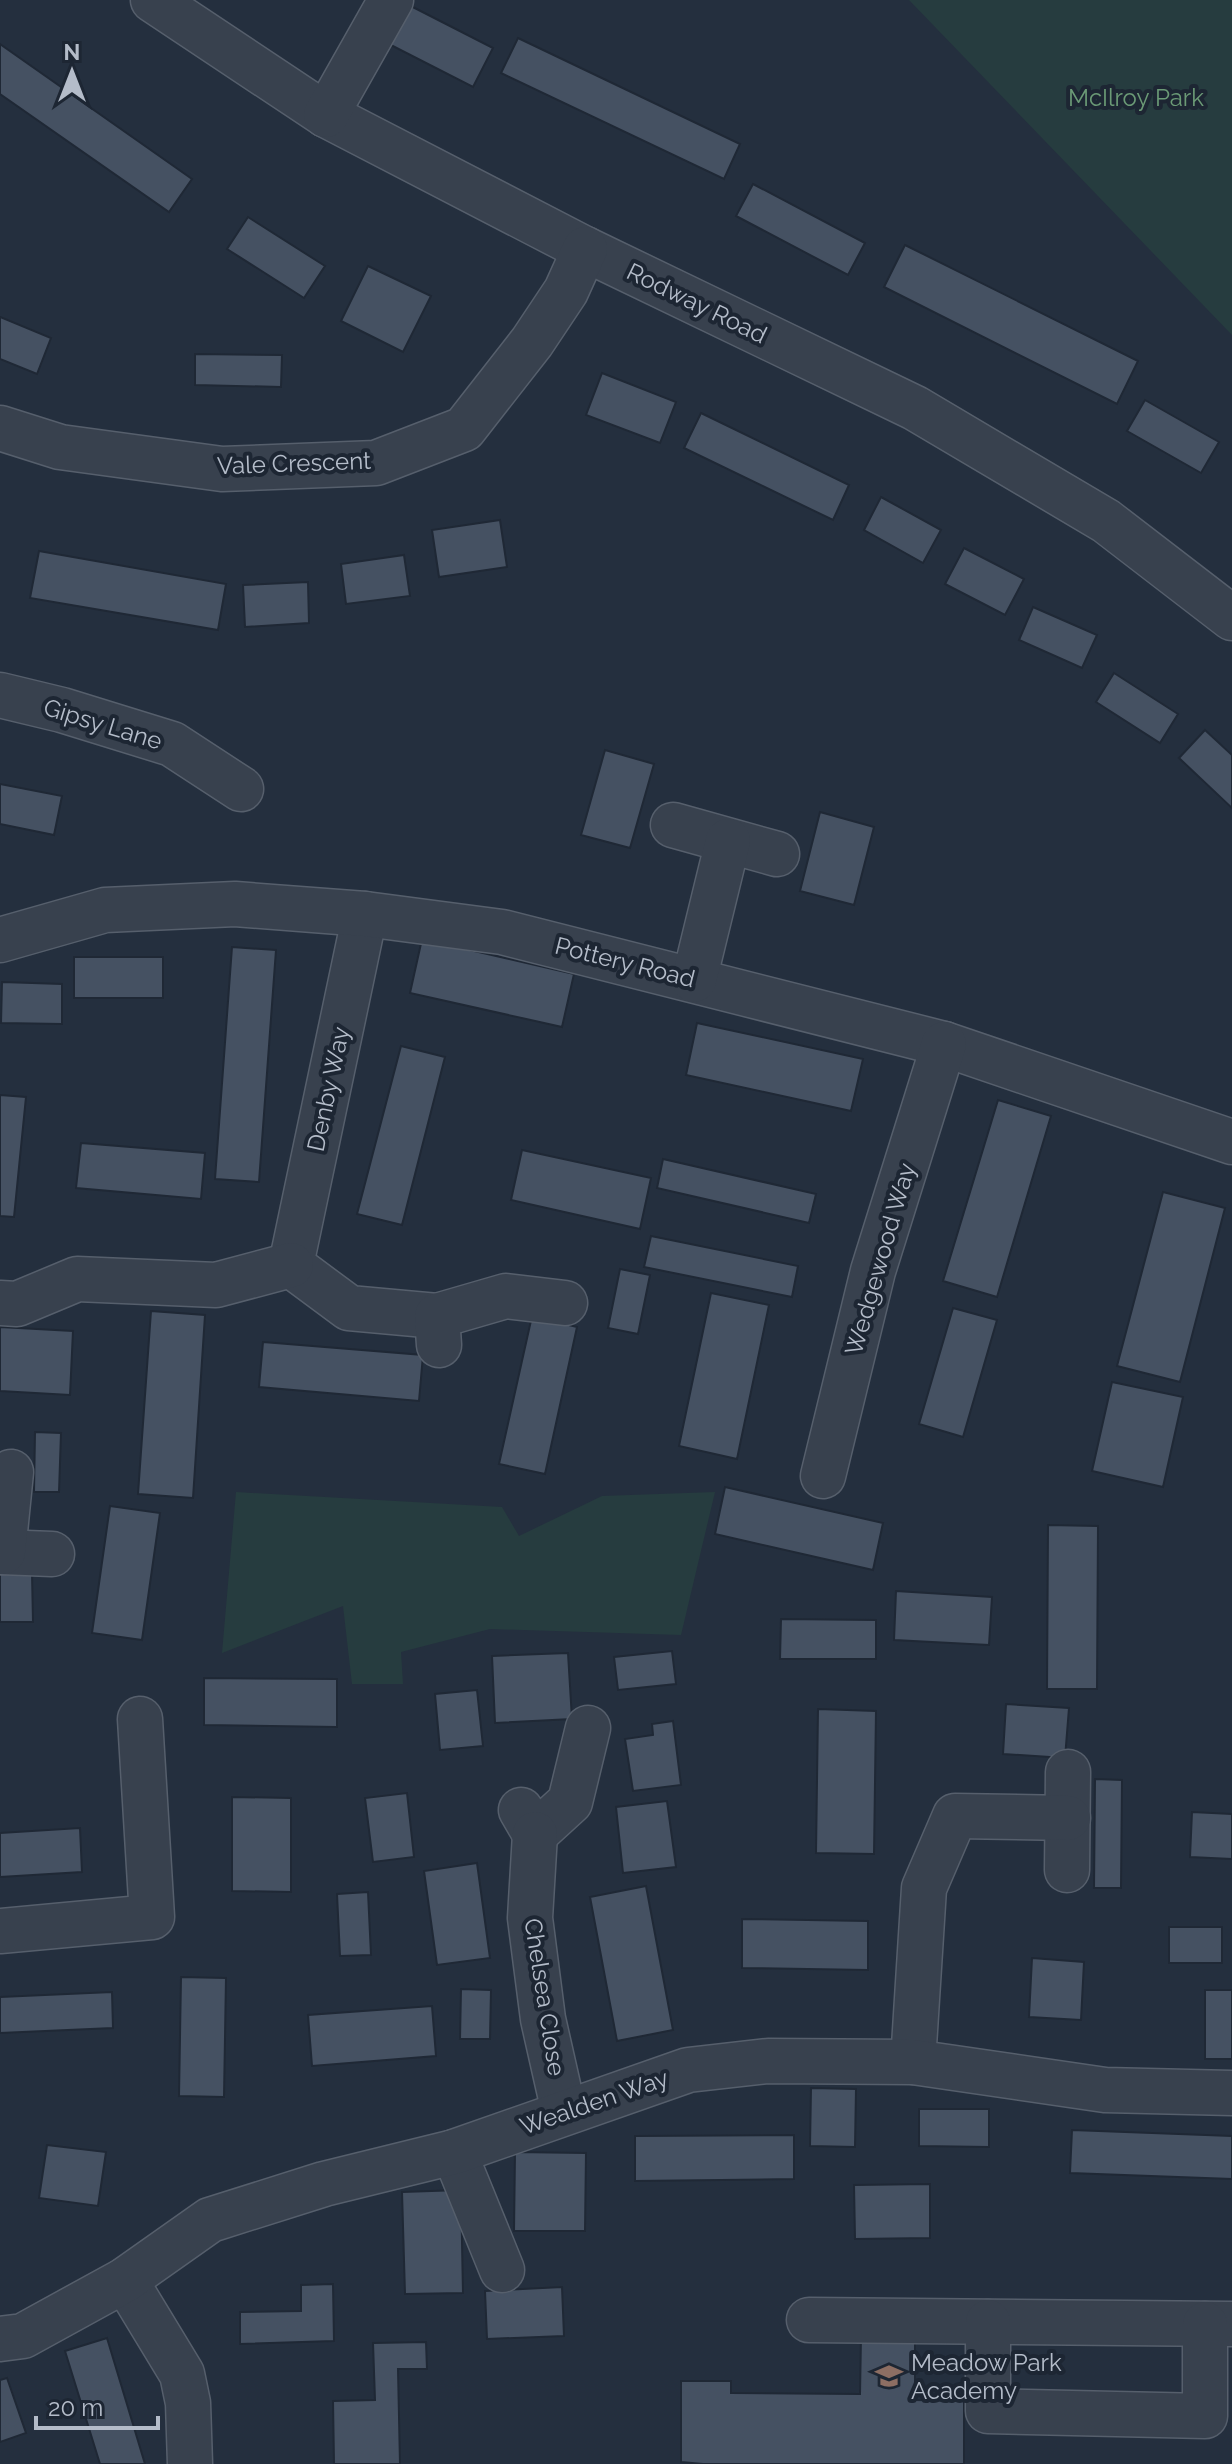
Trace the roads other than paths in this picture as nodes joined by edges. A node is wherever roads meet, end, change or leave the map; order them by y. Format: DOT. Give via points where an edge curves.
graph roads {
  1 [pos="153,0"];
  2 [pos="391,0"];
  3 [pos="326,115"];
  4 [pos="585,249"];
  5 [pos="0,428"];
  6 [pos="1232,618"];
  7 [pos="0,695"];
  8 [pos="241,789"];
  9 [pos="673,825"];
  10 [pos="728,841"];
  11 [pos="777,854"];
  12 [pos="365,914"];
  13 [pos="0,940"];
  14 [pos="694,980"];
  15 [pos="944,1044"];
  16 [pos="1232,1142"];
  17 [pos="291,1265"];
  18 [pos="9,1303"];
  19 [pos="565,1303"];
  20 [pos="11,1472"];
  21 [pos="823,1476"];
  22 [pos="2,1552"];
  23 [pos="52,1554"];
  24 [pos="140,1719"];
  25 [pos="588,1728"];
  26 [pos="1068,1772"];
  27 [pos="1068,1818"];
  28 [pos="1067,1870"];
  29 [pos="0,1931"];
  30 [pos="913,2062"];
  31 [pos="1232,2093"];
  32 [pos="564,2112"];
  33 [pos="454,2152"];
  34 [pos="502,2270"];
  35 [pos="125,2280"];
  36 [pos="809,2320"];
  37 [pos="988,2322"];
  38 [pos="1218,2324"];
  39 [pos="0,2339"];
  40 [pos="190,2464"];
  1 -- 3 [label="street, Rodway Road"];
  2 -- 3 [label="street"];
  3 -- 4 [label="street, Rodway Road"];
  4 -- 5 [label="street, Vale Crescent" via="566,291 532,342 464,429 376,463 222,469 60,447"];
  4 -- 6 [label="street, Rodway Road" via="915,408 1106,521"];
  7 -- 8 [label="street, Gipsy Lane" via="172,744"];
  9 -- 10 [label="street"];
  10 -- 11 [label="street"];
  10 -- 14 [label="street"];
  12 -- 13 [label="street, Pottery Road" via="235,904 105,910"];
  12 -- 14 [label="street, Pottery Road" via="502,932"];
  12 -- 17 [label="street, Denby Way"];
  14 -- 15 [label="street, Pottery Road"];
  15 -- 16 [label="street, Pottery Road"];
  15 -- 21 [label="street, Wedgewood Way" via="873,1271"];
  17 -- 18 [label="street" via="216,1285 77,1279"];
  17 -- 19 [label="street" via="349,1308 438,1330 506,1296"];
  20 -- 22 [label="street"];
  22 -- 23 [label="street"];
  24 -- 29 [label="street" via="152,1917"];
  25 -- 32 [label="street, Chelsea Close" via="570,1802 527,1821 530,1918 543,2019"];
  26 -- 27 [label="street"];
  27 -- 28 [label="street"];
  27 -- 30 [label="street" via="955,1816 924,1888"];
  30 -- 31 [label="street, Wealden Way" via="1105,2090"];
  30 -- 32 [label="street, Wealden Way" via="768,2061 688,2070"];
  32 -- 33 [label="street, Wealden Way"];
  33 -- 34 [label="street"];
  33 -- 35 [label="street, Wealden Way" via="324,2184 210,2220"];
  35 -- 39 [label="street, Wealden Way" via="23,2336"];
  35 -- 40 [label="street" via="182,2374"];
  36 -- 37 [label="street"];
  37 -- 38 [label="street"];
  37 -- 38 [label="street" via="988,2411 1205,2416"];
}
